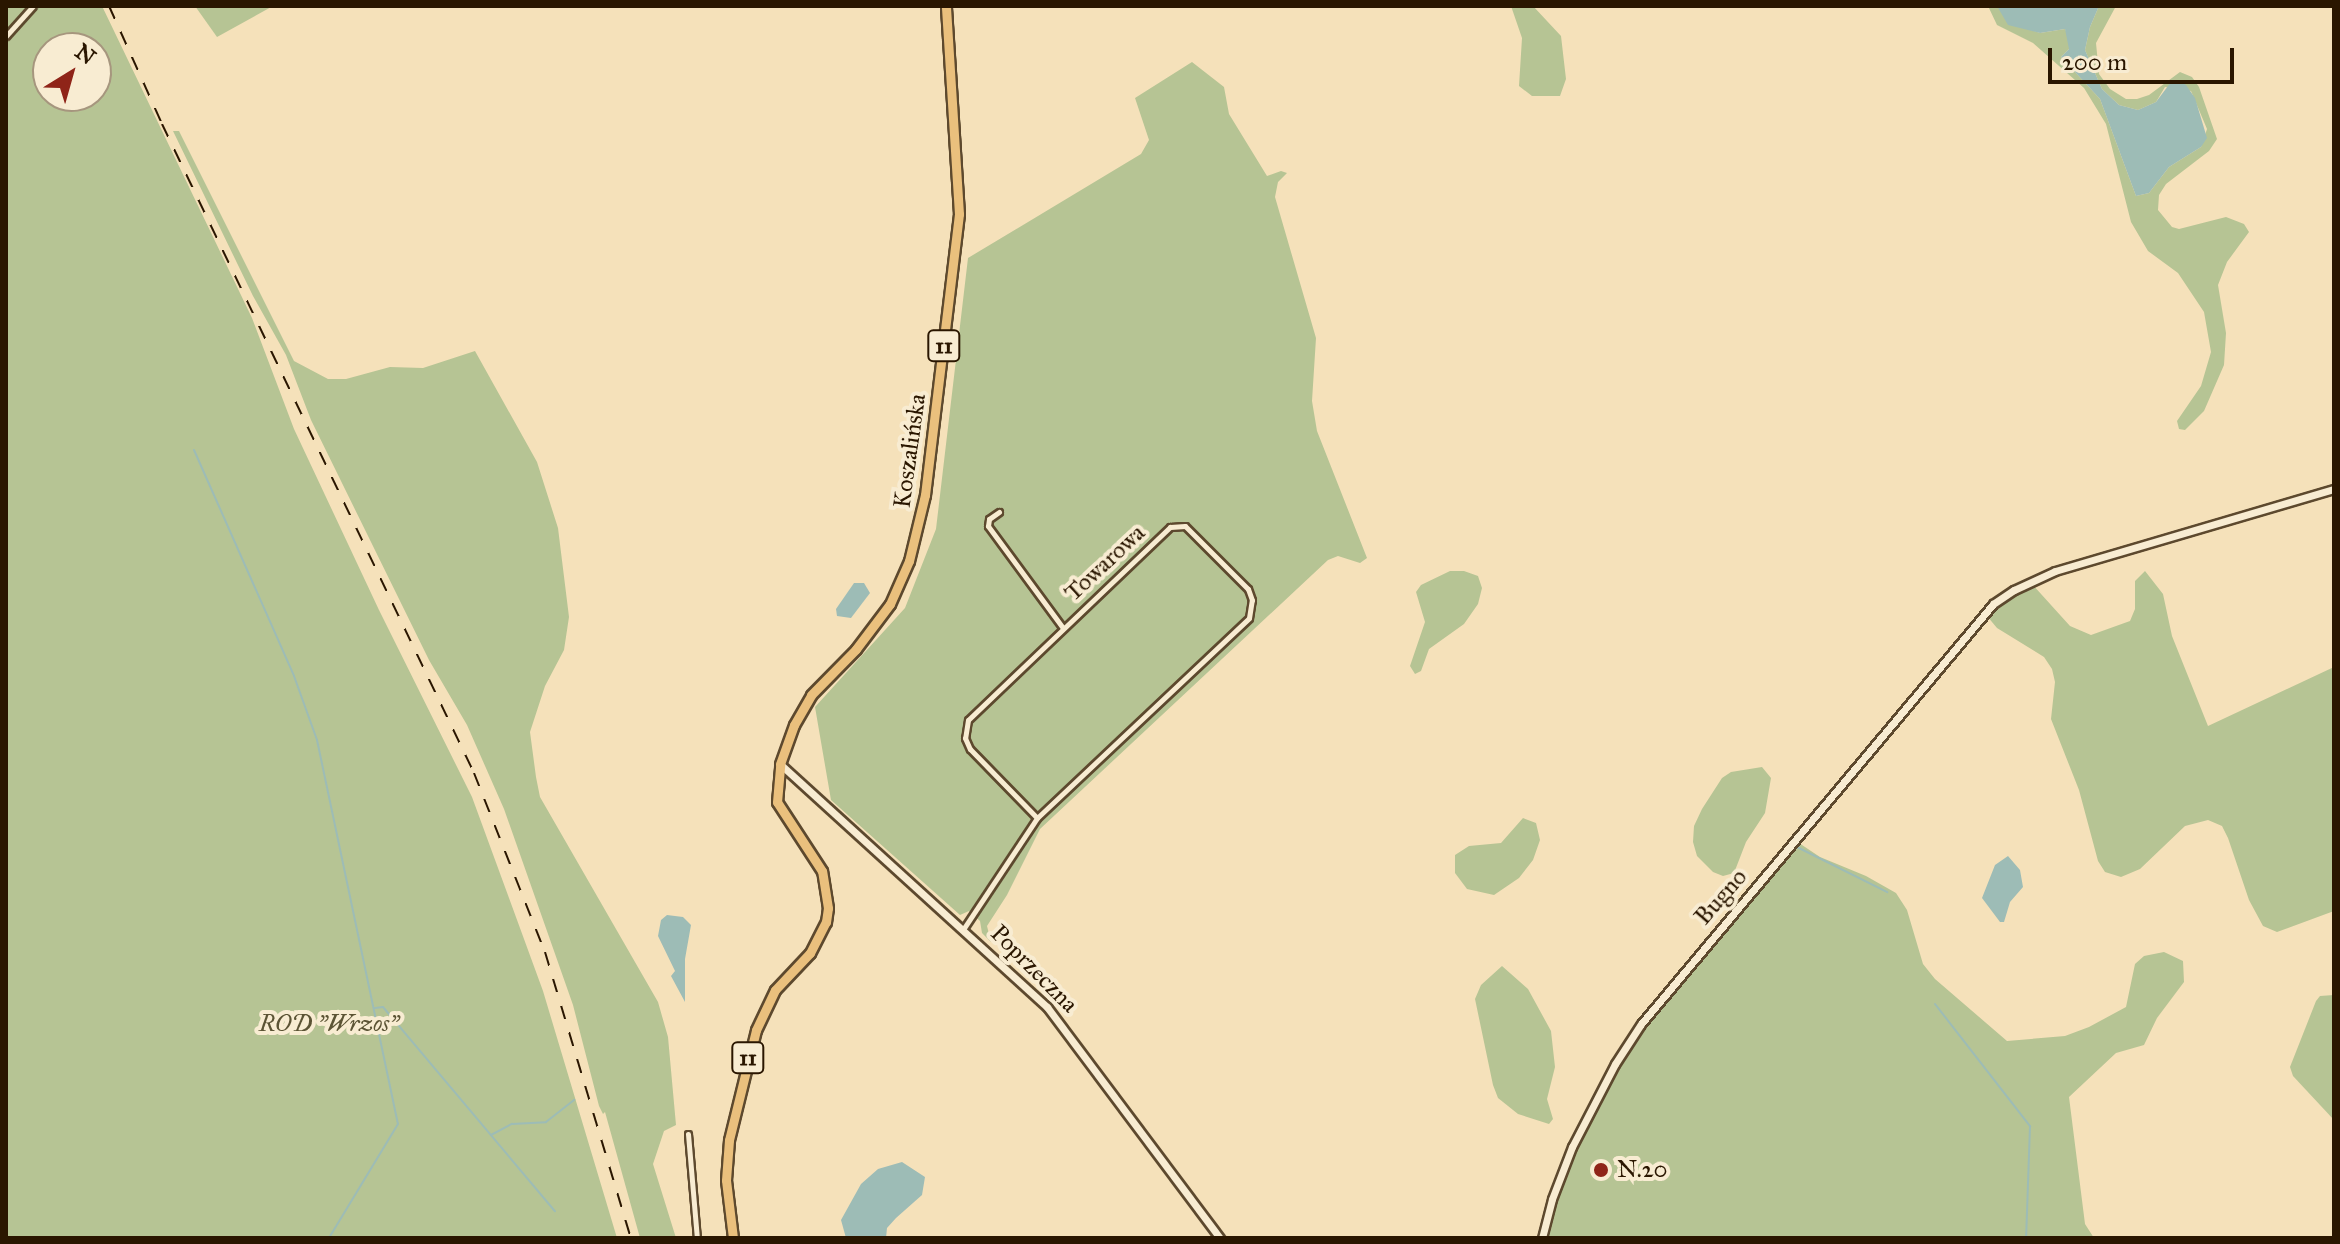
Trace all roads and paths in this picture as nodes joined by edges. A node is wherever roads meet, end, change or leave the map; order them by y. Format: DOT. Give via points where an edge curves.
graph roads {
  1 [pos="33,6"];
  2 [pos="946,6"];
  3 [pos="6,36"];
  4 [pos="2334,489"];
  5 [pos="999,512"];
  6 [pos="1063,628"];
  7 [pos="780,764"];
  8 [pos="1037,818"];
  9 [pos="964,928"];
  10 [pos="688,1134"];
  11 [pos="697,1238"];
  12 [pos="733,1238"];
  13 [pos="1220,1238"];
  14 [pos="1542,1238"];
  1 -- 3 [label="street"];
  2 -- 7 [label="highway, Koszalińska / 11" via="959,214 922,515 890,604 811,695"];
  4 -- 14 [label="street, Bugno" via="2055,571 2014,590 1984,614 1641,1024 1572,1147"];
  5 -- 6 [label="street, Towarowa" via="988,526"];
  6 -- 8 [label="street, Towarowa" via="974,712 965,731 970,749"];
  6 -- 8 [label="street, Towarowa" via="1170,527 1180,524 1248,589 1253,606 1242,626"];
  7 -- 9 [label="street, Poprzeczna"];
  7 -- 12 [label="highway, 11" via="777,802 822,871 828,908 810,953 775,990 756,1030 729,1140 726,1180"];
  8 -- 9 [label="street"];
  9 -- 13 [label="street, Poprzeczna" via="1054,1014"];
  10 -- 11 [label="street"];
}
